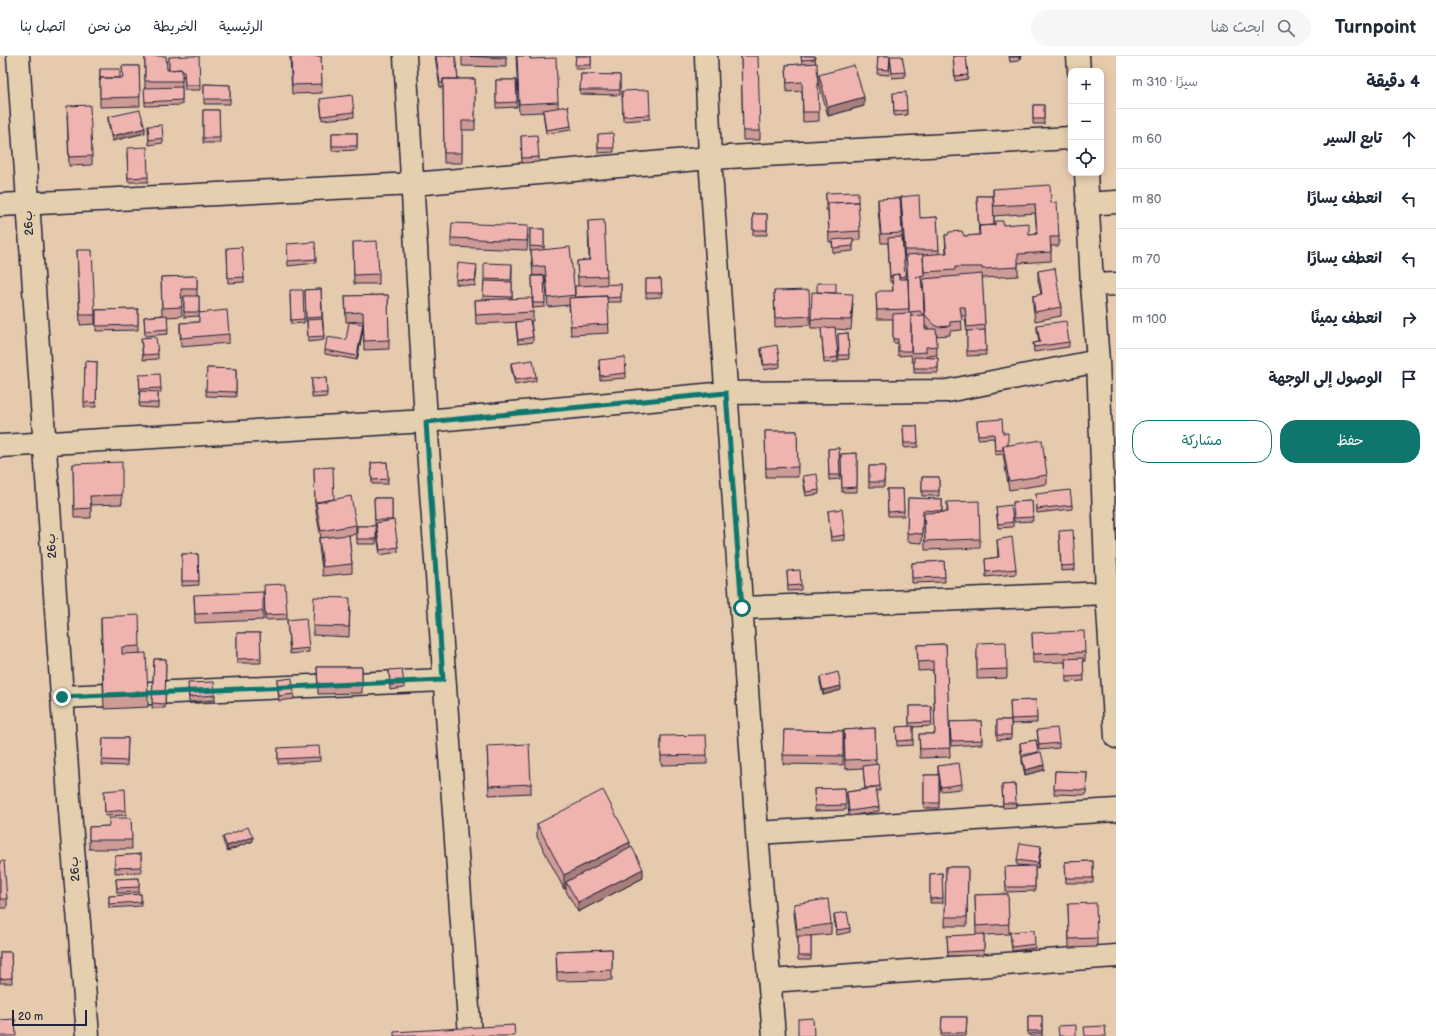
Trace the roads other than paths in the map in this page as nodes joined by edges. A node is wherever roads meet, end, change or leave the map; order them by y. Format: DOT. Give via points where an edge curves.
graph roads {
  1 [pos="18,56"];
  2 [pos="404,56"];
  3 [pos="706,56"];
  4 [pos="1078,56"];
  5 [pos="1079,68"];
  6 [pos="1068,138"];
  7 [pos="710,158"];
  8 [pos="1086,176"];
  9 [pos="413,184"];
  10 [pos="1116,202"];
  11 [pos="28,204"];
  12 [pos="1087,204"];
  13 [pos="0,205"];
  14 [pos="1116,284"];
  15 [pos="1092,285"];
  16 [pos="1098,361"];
  17 [pos="726,393"];
  18 [pos="426,422"];
  19 [pos="45,443"];
  20 [pos="0,446"];
  21 [pos="1110,517"];
  22 [pos="1107,593"];
  23 [pos="742,608"];
  24 [pos="443,680"];
  25 [pos="62,697"];
  26 [pos="1116,732"];
  27 [pos="1116,737"];
  28 [pos="1116,810"];
  29 [pos="757,833"];
  30 [pos="1116,956"];
  31 [pos="770,981"];
  32 [pos="88,1036"];
  33 [pos="470,1036"];
  34 [pos="774,1036"];
  1 -- 11 [label="main road, 26ب"];
  2 -- 9 [label="main road"];
  3 -- 7 [label="main road"];
  4 -- 5 [label="main road"];
  6 -- 7 [label="main road"];
  7 -- 9 [label="main road"];
  7 -- 17 [label="main road"];
  8 -- 12 [label="main road"];
  9 -- 11 [label="main road"];
  9 -- 18 [label="main road"];
  10 -- 12 [label="main road"];
  11 -- 13 [label="main road"];
  11 -- 19 [label="main road, 26ب"];
  12 -- 15 [label="main road"];
  14 -- 15 [label="main road"];
  15 -- 16 [label="main road"];
  16 -- 17 [label="main road" via="947,391"];
  16 -- 21 [label="main road"];
  17 -- 18 [label="main road"];
  17 -- 23 [label="main road"];
  18 -- 19 [label="main road"];
  18 -- 24 [label="main road"];
  19 -- 20 [label="main road"];
  19 -- 25 [label="main road, 26ب"];
  21 -- 22 [label="main road"];
  22 -- 23 [label="main road"];
  22 -- 26 [label="main road"];
  23 -- 29 [label="main road"];
  24 -- 25 [label="main road"];
  24 -- 33 [label="main road"];
  25 -- 32 [label="main road, 26ب"];
  26 -- 27 [label="main road"];
  28 -- 29 [label="main road"];
  29 -- 31 [label="main road"];
  30 -- 31 [label="main road"];
  31 -- 34 [label="main road"];
}
